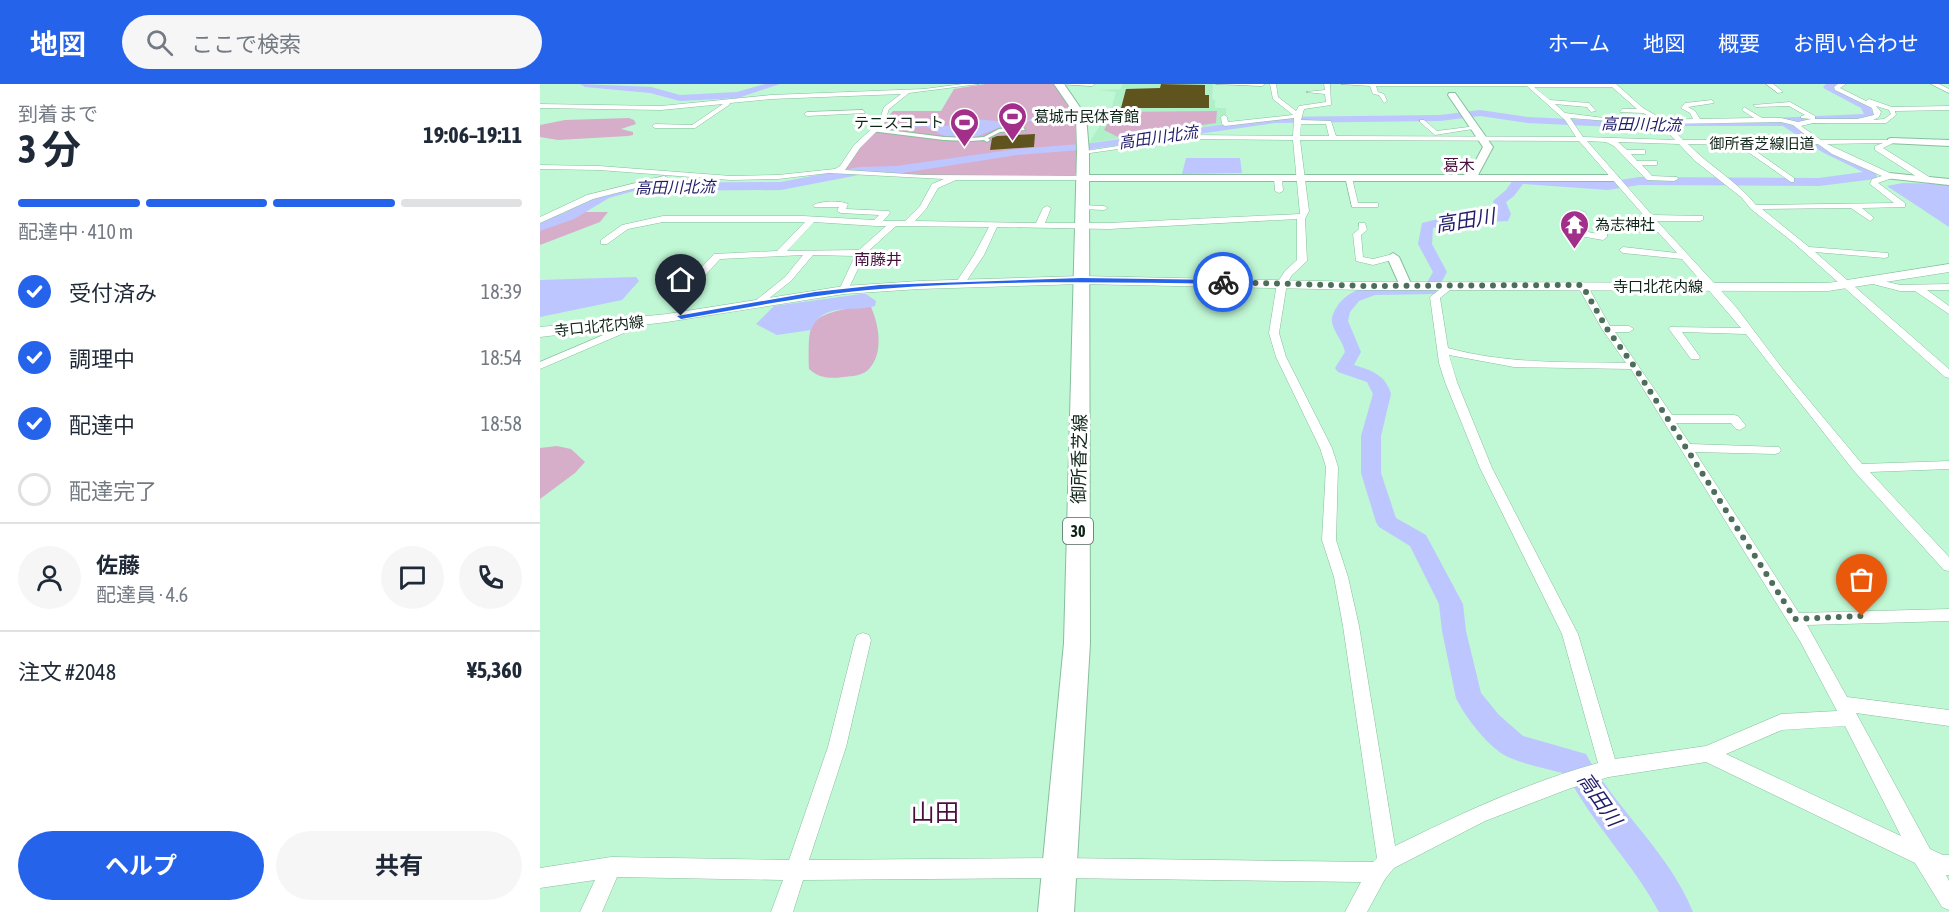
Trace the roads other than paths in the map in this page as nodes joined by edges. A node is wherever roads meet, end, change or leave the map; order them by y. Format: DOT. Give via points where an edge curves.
graph roads {
  1 [pos="901,84"];
  2 [pos="976,84"];
  3 [pos="1060,84"];
  4 [pos="1092,84"];
  5 [pos="1219,84"];
  6 [pos="1262,84"];
  7 [pos="1273,84"];
  8 [pos="1344,84"];
  9 [pos="1372,84"];
  10 [pos="1446,84"];
  11 [pos="1528,84"];
  12 [pos="1613,84"];
  13 [pos="1769,84"];
  14 [pos="1844,84"];
  15 [pos="1934,84"];
  16 [pos="1328,88"];
  17 [pos="872,91"];
  18 [pos="886,91"];
  19 [pos="908,91"];
  20 [pos="1948,91"];
  21 [pos="1309,92"];
  22 [pos="1780,92"];
  23 [pos="1452,95"];
  24 [pos="1568,98"];
  25 [pos="1854,98"];
  26 [pos="731,101"];
  27 [pos="1384,101"];
  28 [pos="1549,102"];
  29 [pos="1712,102"];
  30 [pos="1756,105"];
  31 [pos="540,106"];
  32 [pos="866,106"];
  33 [pos="1285,106"];
  34 [pos="1305,106"];
  35 [pos="1721,108"];
  36 [pos="1744,109"];
  37 [pos="1891,109"];
  38 [pos="1947,109"];
  39 [pos="1622,111"];
  40 [pos="1645,111"];
  41 [pos="1692,112"];
  42 [pos="807,114"];
  43 [pos="1224,117"];
  44 [pos="1298,118"];
  45 [pos="1567,118"];
  46 [pos="1632,118"];
  47 [pos="1468,119"];
  48 [pos="1610,119"];
  49 [pos="1782,120"];
  50 [pos="1422,121"];
  51 [pos="1596,121"];
  52 [pos="1697,121"];
  53 [pos="1762,121"];
  54 [pos="1663,122"];
  55 [pos="1847,122"];
  56 [pos="882,123"];
  57 [pos="1794,124"];
  58 [pos="1868,127"];
  59 [pos="1023,129"];
  60 [pos="1783,129"];
  61 [pos="647,130"];
  62 [pos="1701,130"];
  63 [pos="874,131"];
  64 [pos="1744,134"];
  65 [pos="1718,136"];
  66 [pos="1296,138"];
  67 [pos="1333,139"];
  68 [pos="1581,139"];
  69 [pos="1484,140"];
  70 [pos="1608,140"];
  71 [pos="1891,141"];
  72 [pos="1820,142"];
  73 [pos="1682,143"];
  74 [pos="1710,143"];
  75 [pos="1728,143"];
  76 [pos="1740,143"];
  77 [pos="1760,143"];
  78 [pos="1949,143"];
  79 [pos="1083,149"];
  80 [pos="1624,152"];
  81 [pos="1642,152"];
  82 [pos="1721,152"];
  83 [pos="1635,163"];
  84 [pos="1654,163"];
  85 [pos="540,167"];
  86 [pos="844,172"];
  87 [pos="678,176"];
  88 [pos="1889,176"];
  89 [pos="953,178"];
  90 [pos="1082,178"];
  91 [pos="1278,178"];
  92 [pos="1301,178"];
  93 [pos="1348,178"];
  94 [pos="1471,178"];
  95 [pos="1674,179"];
  96 [pos="1791,180"];
  97 [pos="1928,180"];
  98 [pos="1618,182"];
  99 [pos="1949,182"];
  100 [pos="1279,191"];
  101 [pos="1375,205"];
  102 [pos="1852,205"];
  103 [pos="1754,207"];
  104 [pos="1047,208"];
  105 [pos="841,211"];
  106 [pos="1582,213"];
  107 [pos="1089,214"];
  108 [pos="1302,216"];
  109 [pos="1603,218"];
  110 [pos="1650,218"];
  111 [pos="1700,218"];
  112 [pos="1870,218"];
  113 [pos="807,219"];
  114 [pos="540,220"];
  115 [pos="831,221"];
  116 [pos="876,223"];
  117 [pos="894,223"];
  118 [pos="908,223"];
  119 [pos="994,225"];
  120 [pos="1362,225"];
  121 [pos="1039,226"];
  122 [pos="1604,228"];
  123 [pos="1659,229"];
  124 [pos="604,242"];
  125 [pos="1806,249"];
  126 [pos="1623,250"];
  127 [pos="811,252"];
  128 [pos="861,253"];
  129 [pos="779,254"];
  130 [pos="1886,255"];
  131 [pos="1393,257"];
  132 [pos="1685,257"];
  133 [pos="1949,268"];
  134 [pos="1081,280"];
  135 [pos="1876,282"];
  136 [pos="1282,283"];
  137 [pos="960,284"];
  138 [pos="1439,285"];
  139 [pos="1582,285"];
  140 [pos="1406,286"];
  141 [pos="1712,286"];
  142 [pos="1847,286"];
  143 [pos="1949,287"];
  144 [pos="1918,288"];
  145 [pos="843,290"];
  146 [pos="676,301"];
  147 [pos="759,303"];
  148 [pos="1949,311"];
  149 [pos="641,322"];
  150 [pos="1607,329"];
  151 [pos="1629,329"];
  152 [pos="1749,331"];
  153 [pos="540,332"];
  154 [pos="1444,350"];
  155 [pos="1695,357"];
  156 [pos="1943,363"];
  157 [pos="540,366"];
  158 [pos="1634,366"];
  159 [pos="1949,375"];
  160 [pos="1668,419"];
  161 [pos="1740,426"];
  162 [pos="1687,448"];
  163 [pos="1775,450"];
  164 [pos="1949,465"];
  165 [pos="1859,468"];
  166 [pos="1949,566"];
  167 [pos="1949,615"];
  168 [pos="1795,619"];
  169 [pos="863,640"];
  170 [pos="1845,711"];
  171 [pos="1949,718"];
  172 [pos="1707,754"];
  173 [pos="1609,768"];
  174 [pos="1922,855"];
  175 [pos="1949,865"];
  176 [pos="1382,866"];
  177 [pos="611,867"];
  178 [pos="1059,868"];
  179 [pos="796,870"];
  180 [pos="540,878"];
  181 [pos="1949,900"];
  182 [pos="591,912"];
  183 [pos="782,912"];
  184 [pos="1056,912"];
  185 [pos="1356,912"];
  1 -- 18 [label="street"];
  2 -- 19 [label="street"];
  3 -- 4 [label="street"];
  3 -- 79 [label="main road, 御所香芝線 / 30" via="1081,116"];
  5 -- 6 [label="street"];
  7 -- 33 [label="street" via="1274,96"];
  8 -- 9 [label="street"];
  9 -- 10 [label="street"];
  9 -- 27 [label="street"];
  10 -- 11 [label="street"];
  10 -- 23 [label="street"];
  11 -- 12 [label="street"];
  11 -- 28 [label="street"];
  12 -- 40 [label="street"];
  13 -- 22 [label="street"];
  14 -- 25 [label="street" via="1838,89"];
  15 -- 20 [label="street"];
  16 -- 21 [label="street"];
  16 -- 34 [label="street" via="1329,104"];
  17 -- 18 [label="street"];
  17 -- 26 [label="street"];
  17 -- 32 [label="street" via="866,97"];
  18 -- 19 [label="street"];
  19 -- 56 [label="street" via="886,108"];
  23 -- 47 [label="street"];
  24 -- 28 [label="street" via="1581,98 1590,105"];
  25 -- 37 [label="street"];
  25 -- 55 [label="street" via="1874,107 1878,114"];
  26 -- 31 [label="street" via="661,108"];
  26 -- 61 [label="street" via="693,127 657,125"];
  28 -- 45 [label="street"];
  29 -- 41 [label="street" via="1687,104 1684,108"];
  30 -- 49 [label="street" via="1790,104 1813,117 1778,117"];
  32 -- 42 [label="street"];
  32 -- 56 [label="street"];
  33 -- 34 [label="street"];
  33 -- 44 [label="street"];
  34 -- 44 [label="street"];
  35 -- 41 [label="street"];
  36 -- 53 [label="street"];
  37 -- 38 [label="street"];
  37 -- 55 [label="street" via="1894,114 1886,121"];
  39 -- 40 [label="street"];
  40 -- 54 [label="street"];
  41 -- 52 [label="street"];
  43 -- 44 [label="street" via="1225,124"];
  44 -- 66 [label="street"];
  44 -- 67 [label="street" via="1329,122"];
  45 -- 48 [label="street"];
  45 -- 51 [label="street"];
  45 -- 68 [label="street"];
  46 -- 54 [label="street"];
  47 -- 50 [label="street" via="1435,133"];
  47 -- 69 [label="street"];
  49 -- 53 [label="street"];
  49 -- 57 [label="street"];
  52 -- 53 [label="street"];
  52 -- 54 [label="street"];
  54 -- 73 [label="street"];
  55 -- 57 [label="street"];
  56 -- 63 [label="street"];
  57 -- 72 [label="street"];
  58 -- 71 [label="street"];
  59 -- 63 [label="street" via="999,130 986,139 952,141"];
  60 -- 62 [label="street"];
  63 -- 86 [label="street" via="857,147"];
  64 -- 77 [label="street"];
  65 -- 75 [label="street"];
  66 -- 67 [label="street, 御所香芝線旧道"];
  66 -- 79 [label="street, 御所香芝線旧道" via="1189,137"];
  66 -- 92 [label="street"];
  67 -- 69 [label="street, 御所香芝線旧道"];
  68 -- 69 [label="street, 御所香芝線旧道"];
  68 -- 70 [label="street, 御所香芝線旧道" via="1591,136"];
  68 -- 98 [label="street"];
  69 -- 94 [label="street" via="1488,150"];
  70 -- 73 [label="street, 御所香芝線旧道"];
  70 -- 80 [label="street"];
  71 -- 72 [label="street"];
  71 -- 78 [label="street"];
  71 -- 97 [label="street" via="1878,148"];
  72 -- 77 [label="street, 御所香芝線旧道"];
  72 -- 88 [label="street, 御所香芝線旧道"];
  73 -- 74 [label="street, 御所香芝線旧道"];
  73 -- 103 [label="street"];
  74 -- 75 [label="street, 御所香芝線旧道"];
  74 -- 82 [label="street"];
  75 -- 76 [label="street, 御所香芝線旧道"];
  76 -- 77 [label="street, 御所香芝線旧道"];
  76 -- 96 [label="street"];
  79 -- 90 [label="main road, 御所香芝線 / 30"];
  80 -- 81 [label="street"];
  80 -- 83 [label="street"];
  83 -- 84 [label="street"];
  83 -- 95 [label="street" via="1650,178"];
  85 -- 87 [label="street"];
  86 -- 87 [label="street" via="748,178"];
  86 -- 89 [label="street"];
  87 -- 114 [label="street" via="603,193"];
  88 -- 97 [label="street"];
  88 -- 102 [label="street" via="1874,184 1902,205"];
  89 -- 90 [label="street"];
  89 -- 118 [label="street" via="935,186"];
  90 -- 91 [label="street"];
  90 -- 107 [label="main road, 御所香芝線 / 30"];
  91 -- 92 [label="street"];
  91 -- 100 [label="street"];
  92 -- 93 [label="street"];
  92 -- 108 [label="street" via="1305,211"];
  93 -- 94 [label="street"];
  93 -- 101 [label="street" via="1355,205"];
  94 -- 98 [label="street"];
  97 -- 99 [label="street"];
  98 -- 110 [label="street"];
  102 -- 103 [label="street"];
  102 -- 112 [label="street"];
  103 -- 125 [label="street"];
  104 -- 121 [label="street"];
  105 -- 113 [label="street" via="844,204 821,202"];
  105 -- 115 [label="street"];
  105 -- 116 [label="street" via="886,213"];
  106 -- 122 [label="street" via="1577,233 1603,237"];
  107 -- 108 [label="street" via="1132,226"];
  107 -- 121 [label="street"];
  107 -- 134 [label="main road, 御所香芝線 / 30"];
  108 -- 136 [label="street" via="1302,261"];
  109 -- 122 [label="street"];
  110 -- 111 [label="street"];
  110 -- 123 [label="street"];
  113 -- 115 [label="street"];
  113 -- 124 [label="street" via="651,220 626,227"];
  113 -- 129 [label="street"];
  115 -- 116 [label="street"];
  116 -- 117 [label="street"];
  117 -- 118 [label="street"];
  117 -- 128 [label="street"];
  118 -- 119 [label="street"];
  119 -- 121 [label="street"];
  119 -- 137 [label="street"];
  120 -- 131 [label="street" via="1363,230 1356,234 1359,259 1373,262"];
  122 -- 123 [label="street"];
  123 -- 132 [label="street"];
  125 -- 130 [label="street"];
  125 -- 142 [label="street"];
  126 -- 132 [label="street"];
  127 -- 128 [label="street"];
  127 -- 129 [label="street"];
  127 -- 147 [label="street" via="788,279"];
  128 -- 145 [label="street"];
  129 -- 146 [label="street" via="717,256"];
  131 -- 140 [label="street"];
  132 -- 141 [label="street"];
  133 -- 135 [label="main road, 寺口北花内線"];
  134 -- 136 [label="main road, 寺口北花内線"];
  134 -- 137 [label="main road, 寺口北花内線"];
  134 -- 178 [label="main road, 御所香芝線 / 30" via="1077,643"];
  135 -- 142 [label="main road, 寺口北花内線"];
  135 -- 144 [label="street"];
  136 -- 140 [label="main road, 寺口北花内線"];
  136 -- 176 [label="street" via="1275,321 1276,344 1332,466 1329,540 1351,626"];
  137 -- 145 [label="main road, 寺口北花内線"];
  138 -- 139 [label="main road, 寺口北花内線"];
  138 -- 140 [label="main road, 寺口北花内線"];
  138 -- 154 [label="street" via="1435,297"];
  139 -- 141 [label="main road, 寺口北花内線"];
  139 -- 150 [label="street"];
  141 -- 142 [label="main road, 寺口北花内線"];
  141 -- 152 [label="street"];
  142 -- 156 [label="street"];
  143 -- 144 [label="street"];
  144 -- 148 [label="street"];
  145 -- 147 [label="main road, 寺口北花内線"];
  147 -- 149 [label="main road, 寺口北花内線"];
  149 -- 153 [label="main road, 寺口北花内線"];
  149 -- 157 [label="street"];
  150 -- 151 [label="street"];
  150 -- 158 [label="street"];
  152 -- 155 [label="street" via="1674,329"];
  152 -- 165 [label="street"];
  154 -- 158 [label="street" via="1466,357 1523,363"];
  154 -- 173 [label="street" via="1447,371 1479,453 1570,634"];
  156 -- 159 [label="street"];
  158 -- 160 [label="street"];
  160 -- 161 [label="street" via="1734,419"];
  160 -- 162 [label="street"];
  162 -- 163 [label="street"];
  162 -- 168 [label="street"];
  164 -- 165 [label="street"];
  165 -- 166 [label="street"];
  167 -- 168 [label="street"];
  168 -- 170 [label="street"];
  169 -- 179 [label="street" via="837,747"];
  170 -- 171 [label="street"];
  170 -- 172 [label="street" via="1781,722"];
  170 -- 174 [label="street"];
  172 -- 173 [label="street"];
  172 -- 174 [label="street"];
  173 -- 176 [label="street" via="1479,814"];
  174 -- 175 [label="street"];
  174 -- 181 [label="street"];
  176 -- 178 [label="street"];
  176 -- 185 [label="street"];
  177 -- 179 [label="street"];
  177 -- 180 [label="street"];
  177 -- 182 [label="street"];
  178 -- 179 [label="street"];
  178 -- 184 [label="main road, 御所香芝線 / 30"];
  179 -- 183 [label="street"];
}
